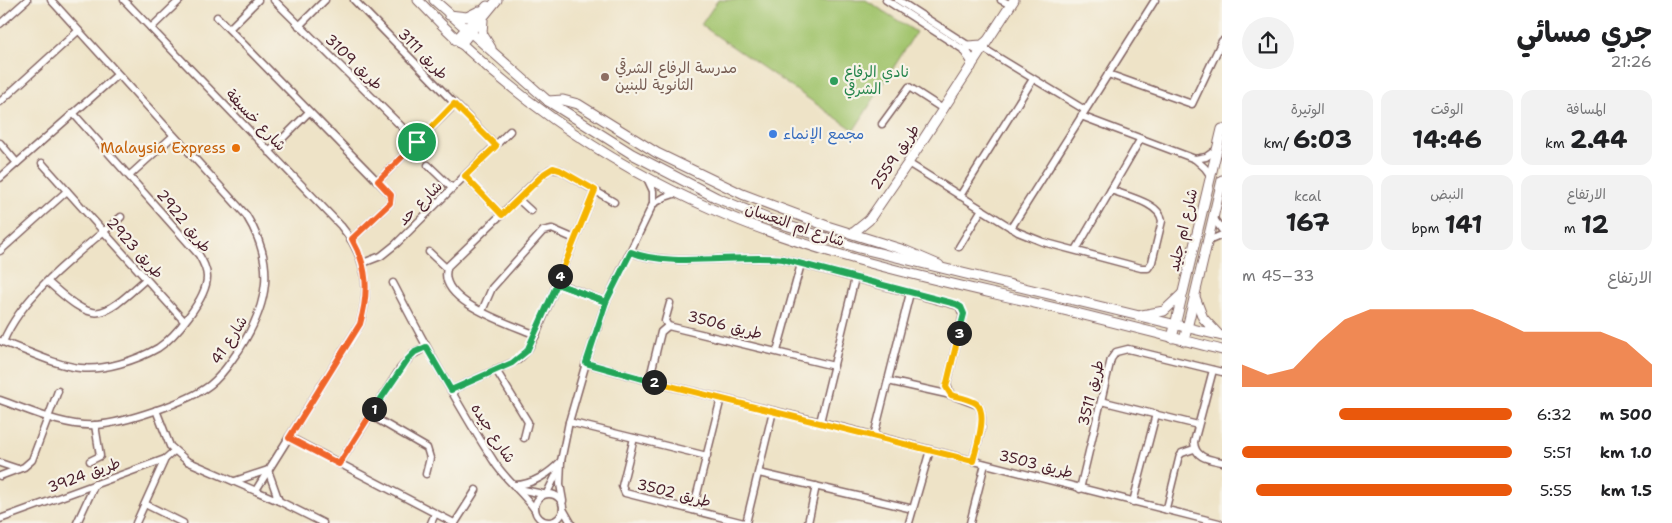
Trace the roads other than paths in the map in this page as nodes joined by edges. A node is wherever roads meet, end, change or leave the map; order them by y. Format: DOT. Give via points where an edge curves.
graph roads {
  1 [pos="27,0"];
  2 [pos="61,0"];
  3 [pos="124,0"];
  4 [pos="180,0"];
  5 [pos="258,0"];
  6 [pos="274,0"];
  7 [pos="325,0"];
  8 [pos="354,0"];
  9 [pos="418,0"];
  10 [pos="434,0"];
  11 [pos="497,0"];
  12 [pos="886,0"];
  13 [pos="898,0"];
  14 [pos="1001,0"];
  15 [pos="1155,0"];
  16 [pos="53,3"];
  17 [pos="489,3"];
  18 [pos="1013,3"];
  19 [pos="449,15"];
  20 [pos="217,17"];
  21 [pos="483,20"];
  22 [pos="0,24"];
  23 [pos="299,26"];
  24 [pos="152,28"];
  25 [pos="229,29"];
  26 [pos="78,32"];
  27 [pos="468,32"];
  28 [pos="990,39"];
  29 [pos="1222,41"];
  30 [pos="459,42"];
  31 [pos="967,48"];
  32 [pos="980,53"];
  33 [pos="498,59"];
  34 [pos="971,67"];
  35 [pos="1108,74"];
  36 [pos="117,75"];
  37 [pos="1033,79"];
  38 [pos="548,101"];
  39 [pos="0,102"];
  40 [pos="454,104"];
  41 [pos="943,109"];
  42 [pos="73,112"];
  43 [pos="310,112"];
  44 [pos="1083,113"];
  45 [pos="882,124"];
  46 [pos="1222,130"];
  47 [pos="510,131"];
  48 [pos="172,137"];
  49 [pos="1140,140"];
  50 [pos="417,142"];
  51 [pos="0,143"];
  52 [pos="496,146"];
  53 [pos="1216,150"];
  54 [pos="270,152"];
  55 [pos="1195,159"];
  56 [pos="17,163"];
  57 [pos="42,163"];
  58 [pos="908,163"];
  59 [pos="428,164"];
  60 [pos="130,175"];
  61 [pos="1210,175"];
  62 [pos="465,176"];
  63 [pos="0,178"];
  64 [pos="647,178"];
  65 [pos="1222,180"];
  66 [pos="378,181"];
  67 [pos="452,188"];
  68 [pos="595,190"];
  69 [pos="1111,190"];
  70 [pos="67,191"];
  71 [pos="677,193"];
  72 [pos="960,196"];
  73 [pos="518,199"];
  74 [pos="614,202"];
  75 [pos="653,204"];
  76 [pos="982,209"];
  77 [pos="530,212"];
  78 [pos="502,215"];
  79 [pos="121,217"];
  80 [pos="1214,219"];
  81 [pos="869,220"];
  82 [pos="1011,228"];
  83 [pos="1222,230"];
  84 [pos="104,232"];
  85 [pos="853,233"];
  86 [pos="1222,235"];
  87 [pos="352,239"];
  88 [pos="575,239"];
  89 [pos="1208,241"];
  90 [pos="879,242"];
  91 [pos="959,247"];
  92 [pos="1076,250"];
  93 [pos="0,251"];
  94 [pos="429,252"];
  95 [pos="631,252"];
  96 [pos="363,263"];
  97 [pos="801,264"];
  98 [pos="447,269"];
  99 [pos="946,269"];
  100 [pos="856,278"];
  101 [pos="146,280"];
  102 [pos="48,282"];
  103 [pos="393,283"];
  104 [pos="557,284"];
  105 [pos="910,293"];
  106 [pos="1182,294"];
  107 [pos="1195,297"];
  108 [pos="606,302"];
  109 [pos="670,303"];
  110 [pos="482,312"];
  111 [pos="1137,315"];
  112 [pos="184,321"];
  113 [pos="1176,325"];
  114 [pos="668,326"];
  115 [pos="1187,328"];
  116 [pos="536,335"];
  117 [pos="1221,336"];
  118 [pos="1172,338"];
  119 [pos="1184,341"];
  120 [pos="2,342"];
  121 [pos="426,347"];
  122 [pos="1222,350"];
  123 [pos="777,351"];
  124 [pos="586,363"];
  125 [pos="834,366"];
  126 [pos="496,370"];
  127 [pos="1213,370"];
  128 [pos="1222,372"];
  129 [pos="649,381"];
  130 [pos="888,381"];
  131 [pos="451,390"];
  132 [pos="58,391"];
  133 [pos="951,395"];
  134 [pos="721,398"];
  135 [pos="0,400"];
  136 [pos="1101,400"];
  137 [pos="156,410"];
  138 [pos="773,411"];
  139 [pos="1156,414"];
  140 [pos="370,415"];
  141 [pos="48,416"];
  142 [pos="569,422"];
  143 [pos="820,422"];
  144 [pos="95,425"];
  145 [pos="1198,425"];
  146 [pos="874,436"];
  147 [pos="289,438"];
  148 [pos="524,438"];
  149 [pos="634,438"];
  150 [pos="1194,449"];
  151 [pos="930,450"];
  152 [pos="174,451"];
  153 [pos="1182,452"];
  154 [pos="707,456"];
  155 [pos="165,459"];
  156 [pos="90,461"];
  157 [pos="973,461"];
  158 [pos="1222,462"];
  159 [pos="0,463"];
  160 [pos="339,464"];
  161 [pos="561,464"];
  162 [pos="985,464"];
  163 [pos="18,469"];
  164 [pos="268,470"];
  165 [pos="759,473"];
  166 [pos="426,474"];
  167 [pos="0,476"];
  168 [pos="235,482"];
  169 [pos="95,484"];
  170 [pos="516,486"];
  171 [pos="816,486"];
  172 [pos="1080,489"];
  173 [pos="256,490"];
  174 [pos="476,490"];
  175 [pos="545,494"];
  176 [pos="279,500"];
  177 [pos="563,501"];
  178 [pos="1133,502"];
  179 [pos="145,504"];
  180 [pos="564,509"];
  181 [pos="535,510"];
  182 [pos="693,510"];
  183 [pos="913,510"];
  184 [pos="1166,510"];
  185 [pos="435,514"];
  186 [pos="0,519"];
  187 [pos="557,522"];
  188 [pos="77,523"];
  189 [pos="136,523"];
  190 [pos="183,523"];
  191 [pos="323,523"];
  192 [pos="431,523"];
  193 [pos="455,523"];
  194 [pos="571,523"];
  195 [pos="745,523"];
  196 [pos="808,523"];
  197 [pos="909,523"];
  198 [pos="970,523"];
  199 [pos="1218,523"];
  1 -- 22 [label="street"];
  2 -- 16 [label="street"];
  3 -- 24 [label="street, شارع خسيفة"];
  4 -- 24 [label="street"];
  5 -- 25 [label="street"];
  6 -- 23 [label="street, طريق 3109"];
  7 -- 23 [label="street"];
  8 -- 40 [label="street, طريق 3111"];
  9 -- 30 [label="main road, شارع ام النعسان"];
  10 -- 19 [label="main road, شارع ام النعسان"];
  11 -- 21 [label="main road"];
  12 -- 31 [label="street"];
  13 -- 31 [label="street"];
  14 -- 18 [label="street"];
  15 -- 35 [label="street"];
  16 -- 26 [label="street, شارع 41"];
  17 -- 19 [label="main road" via="467,17"];
  17 -- 27 [label="main road"];
  18 -- 28 [label="main road, طريق 2559"];
  19 -- 27 [label="main road, شارع ام النعسان"];
  20 -- 25 [label="street"];
  21 -- 27 [label="main road"];
  21 -- 33 [label="main road" via="482,33"];
  23 -- 50 [label="street, طريق 3109"];
  24 -- 54 [label="street, شارع خسيفة"];
  25 -- 43 [label="street"];
  26 -- 36 [label="street, شارع 41"];
  26 -- 39 [label="street"];
  27 -- 30 [label="main road"];
  27 -- 33 [label="main road, شارع ام النعسان"];
  28 -- 31 [label="main road" via="982,45"];
  28 -- 32 [label="main road, طريق 2559"];
  29 -- 35 [label="street" via="1192,104"];
  30 -- 64 [label="main road, شارع ام النعسان" via="523,97"];
  31 -- 32 [label="street"];
  31 -- 34 [label="main road"];
  32 -- 34 [label="main road, طريق 2559"];
  32 -- 37 [label="street"];
  33 -- 38 [label="main road, شارع ام النعسان"];
  34 -- 41 [label="main road, طريق 2559"];
  35 -- 44 [label="street"];
  36 -- 42 [label="street"];
  36 -- 48 [label="street, شارع 41"];
  37 -- 44 [label="street"];
  37 -- 72 [label="street"];
  38 -- 85 [label="main road" via="578,104 632,139 711,180 774,207"];
  38 -- 99 [label="main road, شارع ام النعسان" via="632,154 717,198 811,234"];
  40 -- 50 [label="street"];
  40 -- 52 [label="street, طريق 3111"];
  41 -- 45 [label="street, طريق 2559" via="909,87"];
  41 -- 58 [label="main road, طريق 2559"];
  42 -- 56 [label="street"];
  42 -- 60 [label="street, طريق 2922"];
  43 -- 54 [label="street"];
  43 -- 66 [label="street"];
  44 -- 49 [label="street"];
  44 -- 82 [label="street"];
  46 -- 53 [label="main road, شارع ام جليد"];
  47 -- 52 [label="street, شارع حد"];
  48 -- 60 [label="street"];
  48 -- 137 [label="street, شارع 41" via="238,206 252,226 264,260 265,289 253,329 224,373 201,392"];
  49 -- 55 [label="street"];
  49 -- 69 [label="street"];
  50 -- 66 [label="street"];
  51 -- 56 [label="street"];
  52 -- 62 [label="street, شارع حد"];
  53 -- 55 [label="street"];
  53 -- 61 [label="main road, شارع ام جليد"];
  54 -- 87 [label="street, شارع خسيفة"];
  55 -- 61 [label="street"];
  56 -- 63 [label="street"];
  57 -- 70 [label="street, طريق 2923"];
  58 -- 72 [label="street"];
  58 -- 81 [label="main road, طريق 2559"];
  59 -- 67 [label="street"];
  60 -- 112 [label="street, طريق 2922" via="199,255 206,268 206,287"];
  61 -- 106 [label="main road, شارع ام جليد"];
  62 -- 67 [label="street, شارع حد"];
  62 -- 78 [label="street"];
  64 -- 71 [label="main road, شارع ام النعسان"];
  64 -- 75 [label="street" via="653,190"];
  65 -- 80 [label="main road, شارع ام جليد"];
  66 -- 87 [label="street" via="390,193 391,201"];
  67 -- 96 [label="street, شارع حد" via="391,248"];
  68 -- 73 [label="street" via="560,170 551,169"];
  68 -- 74 [label="street"];
  68 -- 88 [label="street"];
  69 -- 92 [label="street"];
  69 -- 92 [label="street" via="1154,207 1160,213 1162,221 1151,264 1142,268"];
  70 -- 84 [label="street, طريق 2923"];
  70 -- 93 [label="street"];
  71 -- 75 [label="street"];
  71 -- 118 [label="main road, شارع ام النعسان" via="773,234 849,258"];
  72 -- 76 [label="street"];
  73 -- 77 [label="street"];
  73 -- 78 [label="street"];
  75 -- 95 [label="street"];
  76 -- 82 [label="street"];
  76 -- 91 [label="street"];
  78 -- 98 [label="street"];
  79 -- 84 [label="street, طريق 2922"];
  80 -- 83 [label="street"];
  80 -- 89 [label="main road, شارع ام جليد"];
  81 -- 85 [label="main road, طريق 2559"];
  81 -- 90 [label="main road" via="870,232"];
  82 -- 92 [label="street" via="1026,236"];
  84 -- 101 [label="street, طريق 2923"];
  84 -- 102 [label="street, طريق 2922"];
  85 -- 90 [label="main road"];
  86 -- 89 [label="street"];
  87 -- 96 [label="street, شارع خسيفة"];
  88 -- 104 [label="street"];
  88 -- 110 [label="street" via="552,230 543,231 492,288"];
  89 -- 107 [label="main road, شارع ام جليد"];
  90 -- 99 [label="main road"];
  94 -- 98 [label="street"];
  95 -- 97 [label="street" via="654,258 766,257"];
  95 -- 108 [label="street"];
  96 -- 147 [label="street, شارع خسيفة" via="366,294 360,324"];
  97 -- 100 [label="street"];
  97 -- 123 [label="street, طريق 3506"];
  98 -- 110 [label="street" via="455,295"];
  99 -- 111 [label="main road, شارع ام النعسان"];
  100 -- 105 [label="street"];
  100 -- 125 [label="street"];
  101 -- 102 [label="street" via="116,306 93,313 74,305"];
  101 -- 112 [label="street, طريق 2923"];
  102 -- 120 [label="street, طريق 2922" via="19,312"];
  103 -- 121 [label="street, شارع جيده"];
  104 -- 108 [label="street"];
  104 -- 116 [label="street"];
  105 -- 130 [label="street"];
  105 -- 133 [label="street" via="956,304 963,310 946,384"];
  106 -- 111 [label="main road" via="1164,311"];
  106 -- 113 [label="main road, شارع ام جليد"];
  107 -- 115 [label="main road, شارع ام جليد"];
  107 -- 117 [label="main road" via="1206,323"];
  108 -- 124 [label="street"];
  109 -- 114 [label="street" via="665,321"];
  110 -- 116 [label="street"];
  111 -- 113 [label="main road, شارع ام النعسان"];
  112 -- 120 [label="street, طريق 2922" via="157,348 117,364 91,368 79,368"];
  113 -- 115 [label="main road, شارع ام النعسان"];
  113 -- 118 [label="main road, شارع ام جليد"];
  114 -- 123 [label="street, طريق 3506"];
  114 -- 129 [label="street, طريق 3506" via="661,332"];
  115 -- 117 [label="main road, شارع ام النعسان"];
  115 -- 119 [label="main road, شارع ام جليد"];
  116 -- 126 [label="street" via="523,356"];
  118 -- 119 [label="main road, شارع ام النعسان"];
  119 -- 122 [label="main road, شارع ام النعسان"];
  121 -- 131 [label="street, شارع جيده"];
  121 -- 140 [label="street" via="408,359"];
  123 -- 125 [label="street, طريق 3506"];
  124 -- 129 [label="street, طريق 3503"];
  124 -- 142 [label="street"];
  125 -- 143 [label="street"];
  126 -- 131 [label="street"];
  126 -- 148 [label="street" via="528,422"];
  127 -- 128 [label="street, طريق 3511"];
  127 -- 136 [label="street, طريق 3511" via="1121,349 1111,359"];
  127 -- 145 [label="street"];
  129 -- 134 [label="street, طريق 3503"];
  130 -- 133 [label="street"];
  130 -- 146 [label="street"];
  131 -- 170 [label="street, شارع جيده" via="494,462"];
  132 -- 141 [label="street"];
  133 -- 157 [label="street" via="975,402 981,409 982,421"];
  134 -- 138 [label="street, طريق 3503"];
  134 -- 154 [label="street"];
  135 -- 141 [label="street, شارع 41"];
  136 -- 139 [label="street"];
  136 -- 172 [label="street, طريق 3511"];
  137 -- 144 [label="street, شارع 41"];
  137 -- 152 [label="street" via="167,442"];
  138 -- 143 [label="street, طريق 3503"];
  138 -- 165 [label="street"];
  139 -- 145 [label="street"];
  139 -- 178 [label="street"];
  140 -- 160 [label="street"];
  140 -- 166 [label="street" via="427,448 430,458"];
  141 -- 144 [label="street, شارع 41"];
  141 -- 163 [label="street" via="32,460"];
  142 -- 149 [label="street"];
  142 -- 161 [label="street"];
  143 -- 146 [label="street, طريق 3503"];
  144 -- 156 [label="street" via="100,456"];
  145 -- 150 [label="street"];
  146 -- 151 [label="street, طريق 3503"];
  147 -- 160 [label="street"];
  147 -- 164 [label="street, شارع خسيفة"];
  149 -- 154 [label="street"];
  149 -- 182 [label="street, طريق 3502" via="622,486 625,493"];
  150 -- 153 [label="street"];
  150 -- 158 [label="street" via="1198,455"];
  151 -- 157 [label="street, طريق 3503"];
  151 -- 183 [label="street"];
  152 -- 155 [label="street, طريق 3924"];
  152 -- 168 [label="street" via="196,467"];
  153 -- 184 [label="street"];
  154 -- 182 [label="street"];
  155 -- 169 [label="street, طريق 3924"];
  155 -- 179 [label="street"];
  157 -- 162 [label="street, طريق 3503"];
  159 -- 163 [label="street"];
  160 -- 185 [label="street"];
  161 -- 170 [label="street" via="541,477"];
  161 -- 175 [label="street"];
  161 -- 177 [label="street"];
  162 -- 172 [label="street, طريق 3503"];
  162 -- 198 [label="street"];
  163 -- 167 [label="street"];
  164 -- 168 [label="street"];
  164 -- 173 [label="street, شارع خسيفة"];
  164 -- 176 [label="street"];
  165 -- 171 [label="street"];
  165 -- 195 [label="street"];
  168 -- 173 [label="street"];
  169 -- 186 [label="street, طريق 3924"];
  169 -- 188 [label="street"];
  170 -- 175 [label="street"];
  170 -- 181 [label="street, شارع جيده"];
  171 -- 183 [label="street"];
  171 -- 196 [label="street"];
  172 -- 178 [label="street, طريق 3503"];
  173 -- 176 [label="street"];
  174 -- 193 [label="street"];
  175 -- 177 [label="street" via="554,494"];
  175 -- 181 [label="street" via="537,499"];
  176 -- 191 [label="street"];
  177 -- 180 [label="street"];
  178 -- 184 [label="street, طريق 3503"];
  179 -- 189 [label="street"];
  179 -- 190 [label="street"];
  180 -- 187 [label="street"];
  180 -- 194 [label="street"];
  181 -- 187 [label="street" via="544,521"];
  182 -- 195 [label="street, طريق 3502"];
  183 -- 197 [label="street"];
  184 -- 199 [label="street, طريق 3503"];
  185 -- 192 [label="street"];
  185 -- 193 [label="street"];
}
